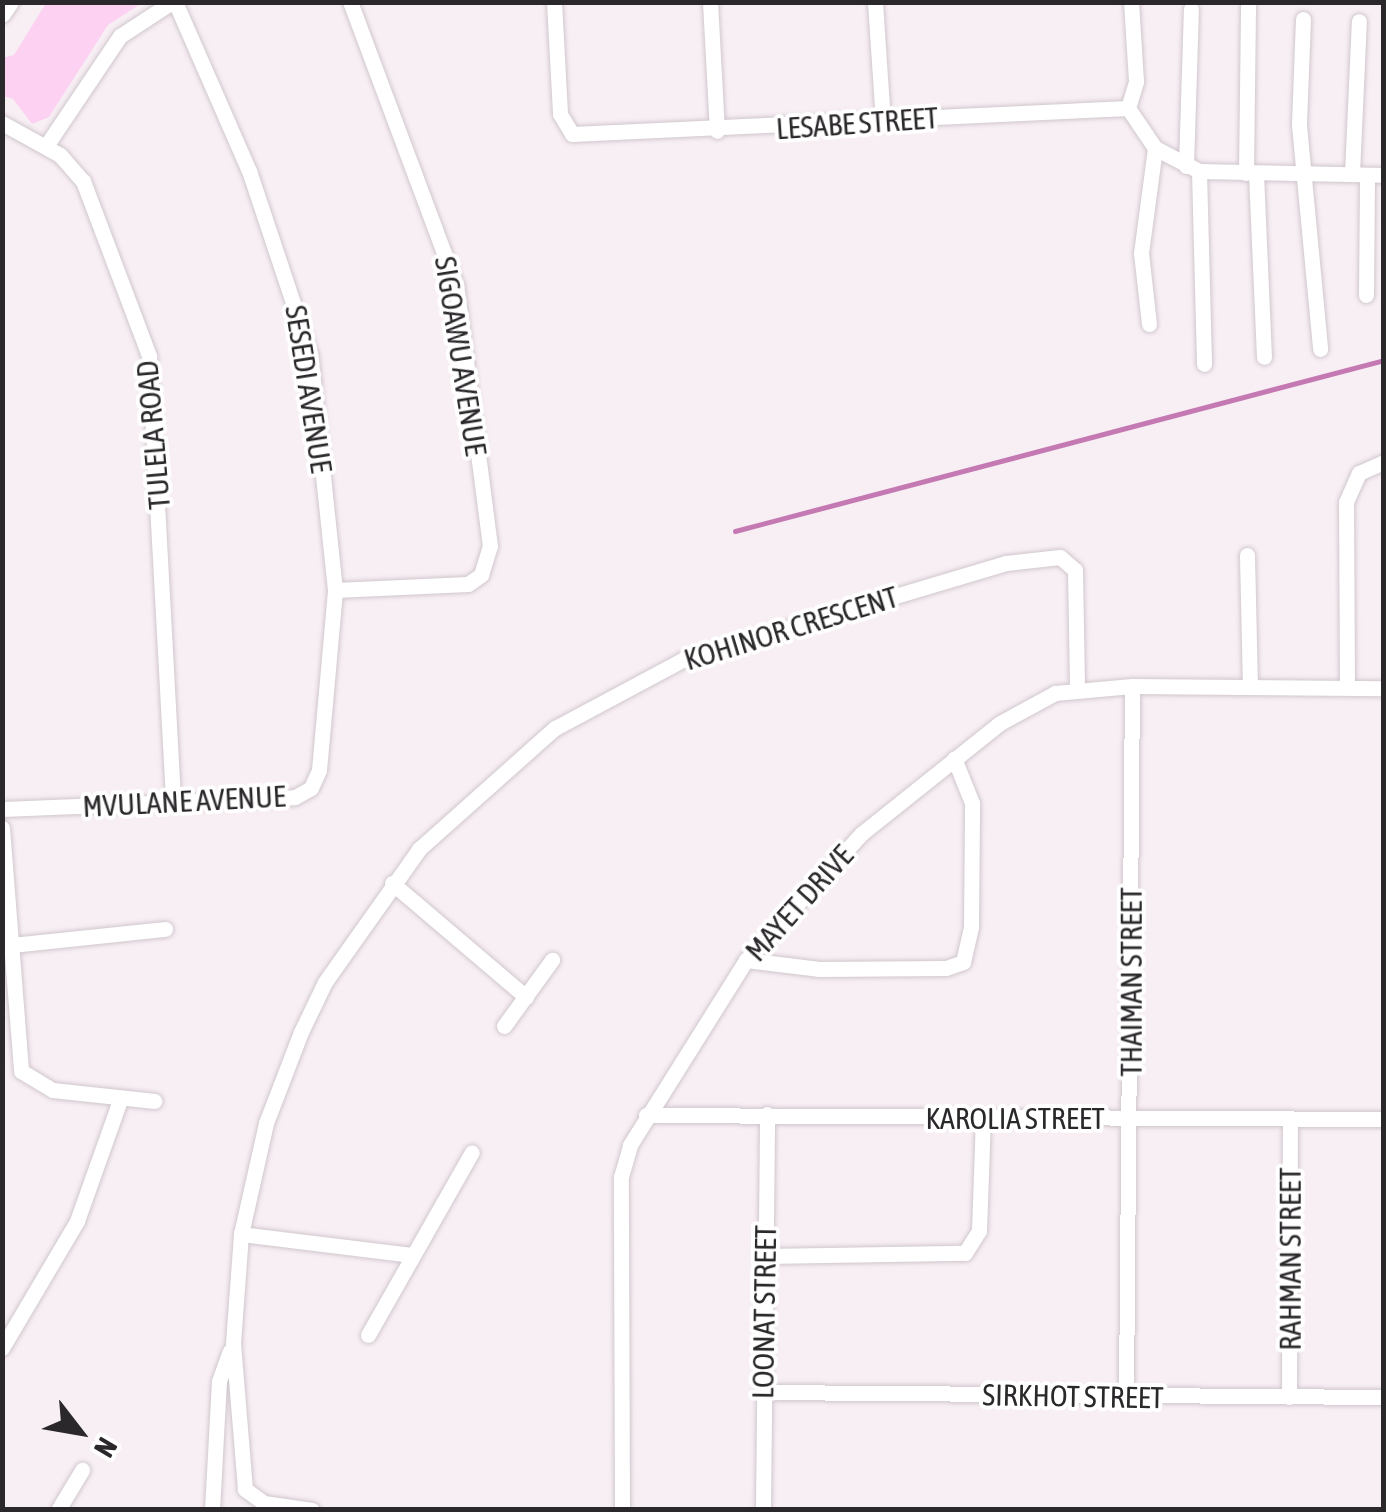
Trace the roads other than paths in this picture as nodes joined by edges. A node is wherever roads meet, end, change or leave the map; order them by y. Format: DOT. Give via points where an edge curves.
graph roads {
  1 [pos="10,2"];
  2 [pos="174,2"];
  3 [pos="350,2"];
  4 [pos="554,2"];
  5 [pos="710,2"];
  6 [pos="875,2"];
  7 [pos="1131,2"];
  8 [pos="1248,6"];
  9 [pos="1191,9"];
  10 [pos="2,14"];
  11 [pos="1303,19"];
  12 [pos="1358,22"];
  13 [pos="1128,108"];
  14 [pos="2,123"];
  15 [pos="883,123"];
  16 [pos="718,131"];
  17 [pos="46,146"];
  18 [pos="1155,148"];
  19 [pos="1193,169"];
  20 [pos="1306,173"];
  21 [pos="1251,174"];
  22 [pos="1368,174"];
  23 [pos="1366,296"];
  24 [pos="1148,324"];
  25 [pos="1320,349"];
  26 [pos="1264,357"];
  27 [pos="1204,364"];
  28 [pos="1377,464"];
  29 [pos="1247,555"];
  30 [pos="334,590"];
  31 [pos="1132,686"];
  32 [pos="1250,687"];
  33 [pos="1077,688"];
  34 [pos="1347,688"];
  35 [pos="1384,688"];
  36 [pos="322,739"];
  37 [pos="954,758"];
  38 [pos="173,802"];
  39 [pos="2,810"];
  40 [pos="2,828"];
  41 [pos="392,883"];
  42 [pos="165,929"];
  43 [pos="12,945"];
  44 [pos="552,960"];
  45 [pos="746,960"];
  46 [pos="526,997"];
  47 [pos="504,1026"];
  48 [pos="11,1065"];
  49 [pos="120,1100"];
  50 [pos="154,1101"];
  51 [pos="767,1114"];
  52 [pos="646,1115"];
  53 [pos="984,1118"];
  54 [pos="1131,1118"];
  55 [pos="1384,1119"];
  56 [pos="1290,1120"];
  57 [pos="472,1152"];
  58 [pos="241,1234"];
  59 [pos="411,1255"];
  60 [pos="765,1256"];
  61 [pos="368,1335"];
  62 [pos="233,1343"];
  63 [pos="2,1348"];
  64 [pos="762,1392"];
  65 [pos="1289,1397"];
  66 [pos="1384,1397"];
  67 [pos="1126,1398"];
  68 [pos="82,1470"];
  69 [pos="58,1510"];
  70 [pos="212,1510"];
  71 [pos="312,1510"];
  72 [pos="622,1510"];
  73 [pos="763,1510"];
  1 -- 10 [label="street"];
  2 -- 17 [label="street" via="120,36"];
  2 -- 30 [label="street, SESEDI AVENUE" via="249,171 303,316"];
  3 -- 30 [label="street, SIGOAWU AVENUE" via="456,285 490,546 481,574 468,584"];
  4 -- 16 [label="street, LESABE STREET" via="562,124 585,136"];
  5 -- 16 [label="street"];
  6 -- 15 [label="street"];
  7 -- 13 [label="street" via="1136,81"];
  8 -- 21 [label="street"];
  9 -- 19 [label="street"];
  11 -- 20 [label="street" via="1299,125"];
  12 -- 22 [label="street"];
  13 -- 15 [label="street, LESABE STREET"];
  13 -- 18 [label="street"];
  14 -- 17 [label="street, TULELA ROAD"];
  15 -- 16 [label="street, LESABE STREET"];
  17 -- 38 [label="street, TULELA ROAD" via="83,181 150,356"];
  18 -- 19 [label="street"];
  18 -- 24 [label="street" via="1141,253"];
  19 -- 21 [label="street"];
  19 -- 27 [label="street"];
  20 -- 21 [label="street"];
  20 -- 22 [label="street"];
  20 -- 25 [label="street"];
  21 -- 26 [label="street"];
  22 -- 23 [label="street"];
  28 -- 34 [label="street" via="1359,473 1346,502"];
  29 -- 32 [label="street"];
  30 -- 36 [label="street, SESEDI AVENUE"];
  31 -- 32 [label="street, MAYET DRIVE"];
  31 -- 33 [label="street, MAYET DRIVE"];
  31 -- 54 [label="street, THAIMAN STREET"];
  32 -- 34 [label="street, MAYET DRIVE"];
  33 -- 37 [label="street, MAYET DRIVE" via="1022,708"];
  33 -- 41 [label="street, KOHINOR CRESCENT" via="1078,580 1060,557 1006,563 800,619 684,659 555,728 453,814"];
  34 -- 35 [label="street, MAYET DRIVE"];
  36 -- 38 [label="street, MVULANE AVENUE" via="316,781 295,798"];
  37 -- 45 [label="street, MAYET DRIVE" via="882,813"];
  37 -- 45 [label="street" via="972,803 971,928 963,962 946,968 819,969"];
  38 -- 39 [label="street, MVULANE AVENUE"];
  40 -- 43 [label="street"];
  41 -- 46 [label="street"];
  41 -- 58 [label="street, KOHINOR CRESCENT" via="325,982 301,1032 266,1123"];
  42 -- 43 [label="street"];
  43 -- 48 [label="street"];
  44 -- 46 [label="street"];
  45 -- 52 [label="street, MAYET DRIVE"];
  46 -- 47 [label="street"];
  48 -- 49 [label="street" via="53,1090"];
  49 -- 50 [label="street"];
  49 -- 63 [label="street" via="77,1221"];
  51 -- 52 [label="street, KAROLIA STREET"];
  51 -- 53 [label="street, KAROLIA STREET"];
  51 -- 60 [label="street, LOONAT STREET"];
  52 -- 72 [label="street, MAYET DRIVE" via="621,1177"];
  53 -- 54 [label="street, KAROLIA STREET"];
  53 -- 60 [label="street" via="979,1231 965,1253"];
  54 -- 56 [label="street, KAROLIA STREET"];
  54 -- 67 [label="street, THAIMAN STREET"];
  55 -- 56 [label="street, KAROLIA STREET"];
  56 -- 65 [label="street, RAHMAN STREET"];
  57 -- 59 [label="street"];
  58 -- 59 [label="street"];
  58 -- 62 [label="street, KOHINOR CRESCENT"];
  59 -- 61 [label="street"];
  60 -- 64 [label="street, LOONAT STREET"];
  62 -- 70 [label="street" via="219,1381"];
  62 -- 71 [label="street, KOHINOR CRESCENT" via="245,1489 264,1503"];
  64 -- 67 [label="street, SIRKHOT STREET"];
  64 -- 73 [label="street, LOONAT STREET"];
  65 -- 66 [label="street, SIRKHOT STREET"];
  65 -- 67 [label="street, SIRKHOT STREET"];
  68 -- 69 [label="street"];
}
